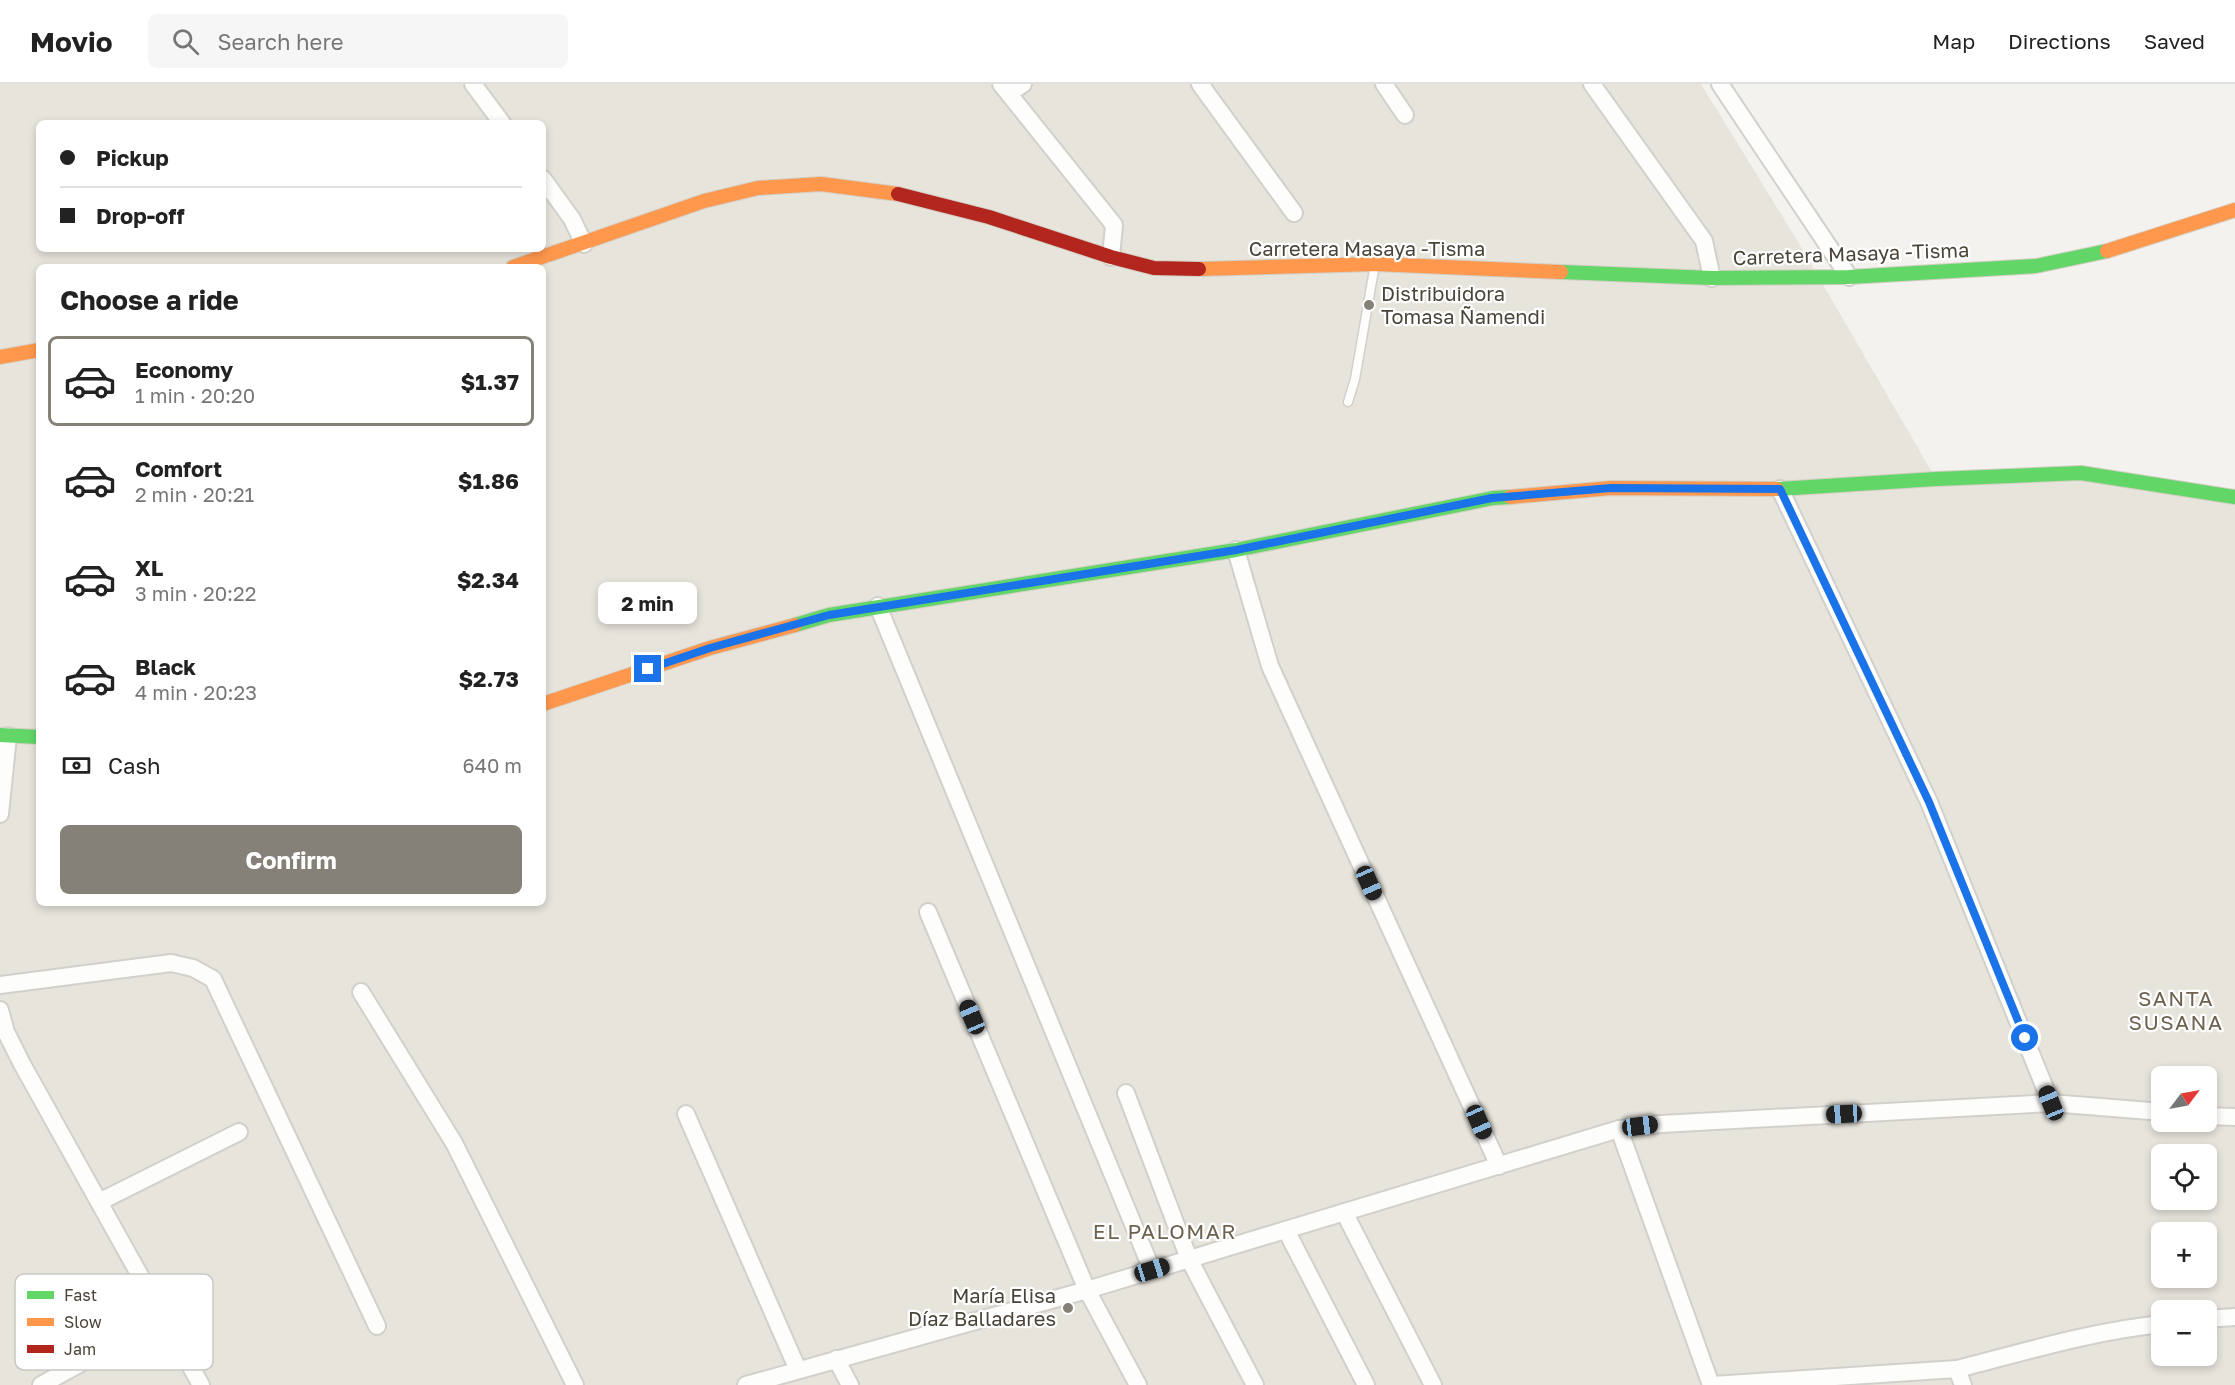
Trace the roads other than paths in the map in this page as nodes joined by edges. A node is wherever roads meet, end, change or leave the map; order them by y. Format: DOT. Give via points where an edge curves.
graph roads {
  1 [pos="473,84"];
  2 [pos="1200,84"];
  3 [pos="1384,84"];
  4 [pos="1592,84"];
  5 [pos="1720,84"];
  6 [pos="1011,87"];
  7 [pos="1405,115"];
  8 [pos="500,120"];
  9 [pos="546,183"];
  10 [pos="2235,210"];
  11 [pos="1294,213"];
  12 [pos="584,244"];
  13 [pos="1111,257"];
  14 [pos="522,264"];
  15 [pos="1375,264"];
  16 [pos="1849,277"];
  17 [pos="1712,278"];
  18 [pos="36,351"];
  19 [pos="0,357"];
  20 [pos="1348,402"];
  21 [pos="1780,489"];
  22 [pos="2235,497"];
  23 [pos="1236,550"];
  24 [pos="878,606"];
  25 [pos="546,703"];
  26 [pos="4,735"];
  27 [pos="36,737"];
  28 [pos="0,814"];
  29 [pos="928,912"];
  30 [pos="0,985"];
  31 [pos="361,992"];
  32 [pos="0,1010"];
  33 [pos="3,1031"];
  34 [pos="1126,1093"];
  35 [pos="2051,1103"];
  36 [pos="2151,1111"];
  37 [pos="686,1114"];
  38 [pos="2217,1116"];
  39 [pos="2235,1117"];
  40 [pos="1619,1129"];
  41 [pos="239,1132"];
  42 [pos="1498,1166"];
  43 [pos="99,1202"];
  44 [pos="1344,1212"];
  45 [pos="1286,1230"];
  46 [pos="1189,1259"];
  47 [pos="1152,1270"];
  48 [pos="139,1274"];
  49 [pos="1087,1290"];
  50 [pos="2235,1317"];
  51 [pos="2217,1318"];
  52 [pos="2151,1325"];
  53 [pos="377,1326"];
  54 [pos="836,1359"];
  55 [pos="68,1370"];
  56 [pos="192,1370"];
  57 [pos="798,1370"];
  58 [pos="1960,1377"];
  59 [pos="41,1385"];
  60 [pos="201,1385"];
  61 [pos="575,1385"];
  62 [pos="746,1385"];
  63 [pos="850,1385"];
  64 [pos="1138,1385"];
  65 [pos="1255,1385"];
  66 [pos="1366,1385"];
  67 [pos="1433,1385"];
  68 [pos="1712,1385"];
  1 -- 8 [label="street"];
  2 -- 11 [label="street"];
  3 -- 7 [label="street"];
  4 -- 17 [label="street" via="1704,241"];
  5 -- 16 [label="street"];
  6 -- 13 [label="street" via="1114,225"];
  9 -- 12 [label="street" via="572,219"];
  10 -- 16 [label="main road, Carretera Masaya -Tisma" via="2109,250 2036,266"];
  12 -- 13 [label="main road, Carretera Masaya -Tisma" via="713,199 758,188 821,184 896,195 989,218"];
  12 -- 14 [label="main road, Carretera Masaya -Tisma"];
  13 -- 15 [label="main road, Carretera Masaya -Tisma" via="1154,268"];
  15 -- 17 [label="main road, Carretera Masaya -Tisma"];
  15 -- 20 [label="lane"];
  16 -- 17 [label="main road, Carretera Masaya -Tisma"];
  18 -- 19 [label="main road"];
  21 -- 22 [label="main road" via="2081,474"];
  21 -- 23 [label="main road" via="1611,488 1492,498"];
  21 -- 35 [label="street" via="1929,802"];
  23 -- 24 [label="main road"];
  23 -- 42 [label="street" via="1270,666"];
  24 -- 25 [label="main road" via="829,615 710,648"];
  24 -- 47 [label="street"];
  26 -- 27 [label="main road"];
  26 -- 28 [label="street"];
  29 -- 49 [label="street"];
  30 -- 53 [label="street" via="171,963 193,968 213,979"];
  31 -- 61 [label="street" via="454,1143"];
  32 -- 33 [label="street"];
  33 -- 43 [label="street"];
  34 -- 46 [label="street"];
  35 -- 36 [label="street"];
  35 -- 40 [label="street"];
  37 -- 57 [label="street"];
  38 -- 39 [label="street"];
  40 -- 42 [label="street"];
  40 -- 68 [label="street"];
  41 -- 43 [label="street"];
  42 -- 44 [label="street"];
  43 -- 48 [label="street"];
  44 -- 45 [label="street"];
  44 -- 67 [label="street"];
  45 -- 46 [label="street"];
  45 -- 66 [label="street"];
  46 -- 47 [label="street"];
  46 -- 65 [label="street"];
  47 -- 49 [label="street"];
  49 -- 54 [label="street"];
  49 -- 64 [label="street"];
  50 -- 51 [label="street"];
  52 -- 58 [label="street" via="2046,1346"];
  54 -- 57 [label="street"];
  54 -- 63 [label="street"];
  55 -- 59 [label="street"];
  56 -- 60 [label="street"];
  57 -- 62 [label="street"];
  58 -- 68 [label="street"];
}
